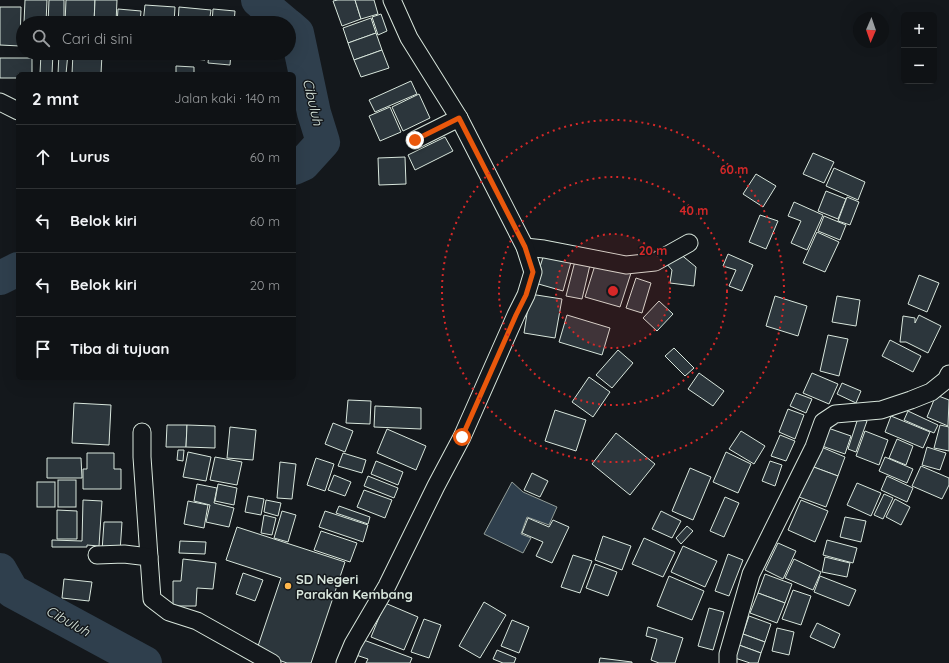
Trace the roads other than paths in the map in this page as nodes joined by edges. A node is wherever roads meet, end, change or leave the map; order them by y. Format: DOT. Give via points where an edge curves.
graph roads {
  1 [pos="392,0"];
  2 [pos="0,102"];
  3 [pos="16,110"];
  4 [pos="459,118"];
  5 [pos="415,140"];
  6 [pos="689,243"];
  7 [pos="525,247"];
  8 [pos="949,374"];
  9 [pos="142,432"];
  10 [pos="98,555"];
  11 [pos="149,557"];
  12 [pos="272,663"];
  13 [pos="345,663"];
  14 [pos="728,663"];
  1 -- 4 [label="street" via="409,38"];
  2 -- 3 [label="street"];
  4 -- 5 [label="street"];
  4 -- 7 [label="street"];
  6 -- 7 [label="street" via="656,262 626,265"];
  7 -- 13 [label="street" via="533,272 526,295 462,437"];
  8 -- 14 [label="street" via="946,380 931,392 911,400 881,410 834,414 823,422 814,447 751,574 728,654"];
  9 -- 11 [label="street"];
  10 -- 11 [label="street" via="124,554"];
  11 -- 12 [label="street" via="152,599 169,612 197,621"];
}
